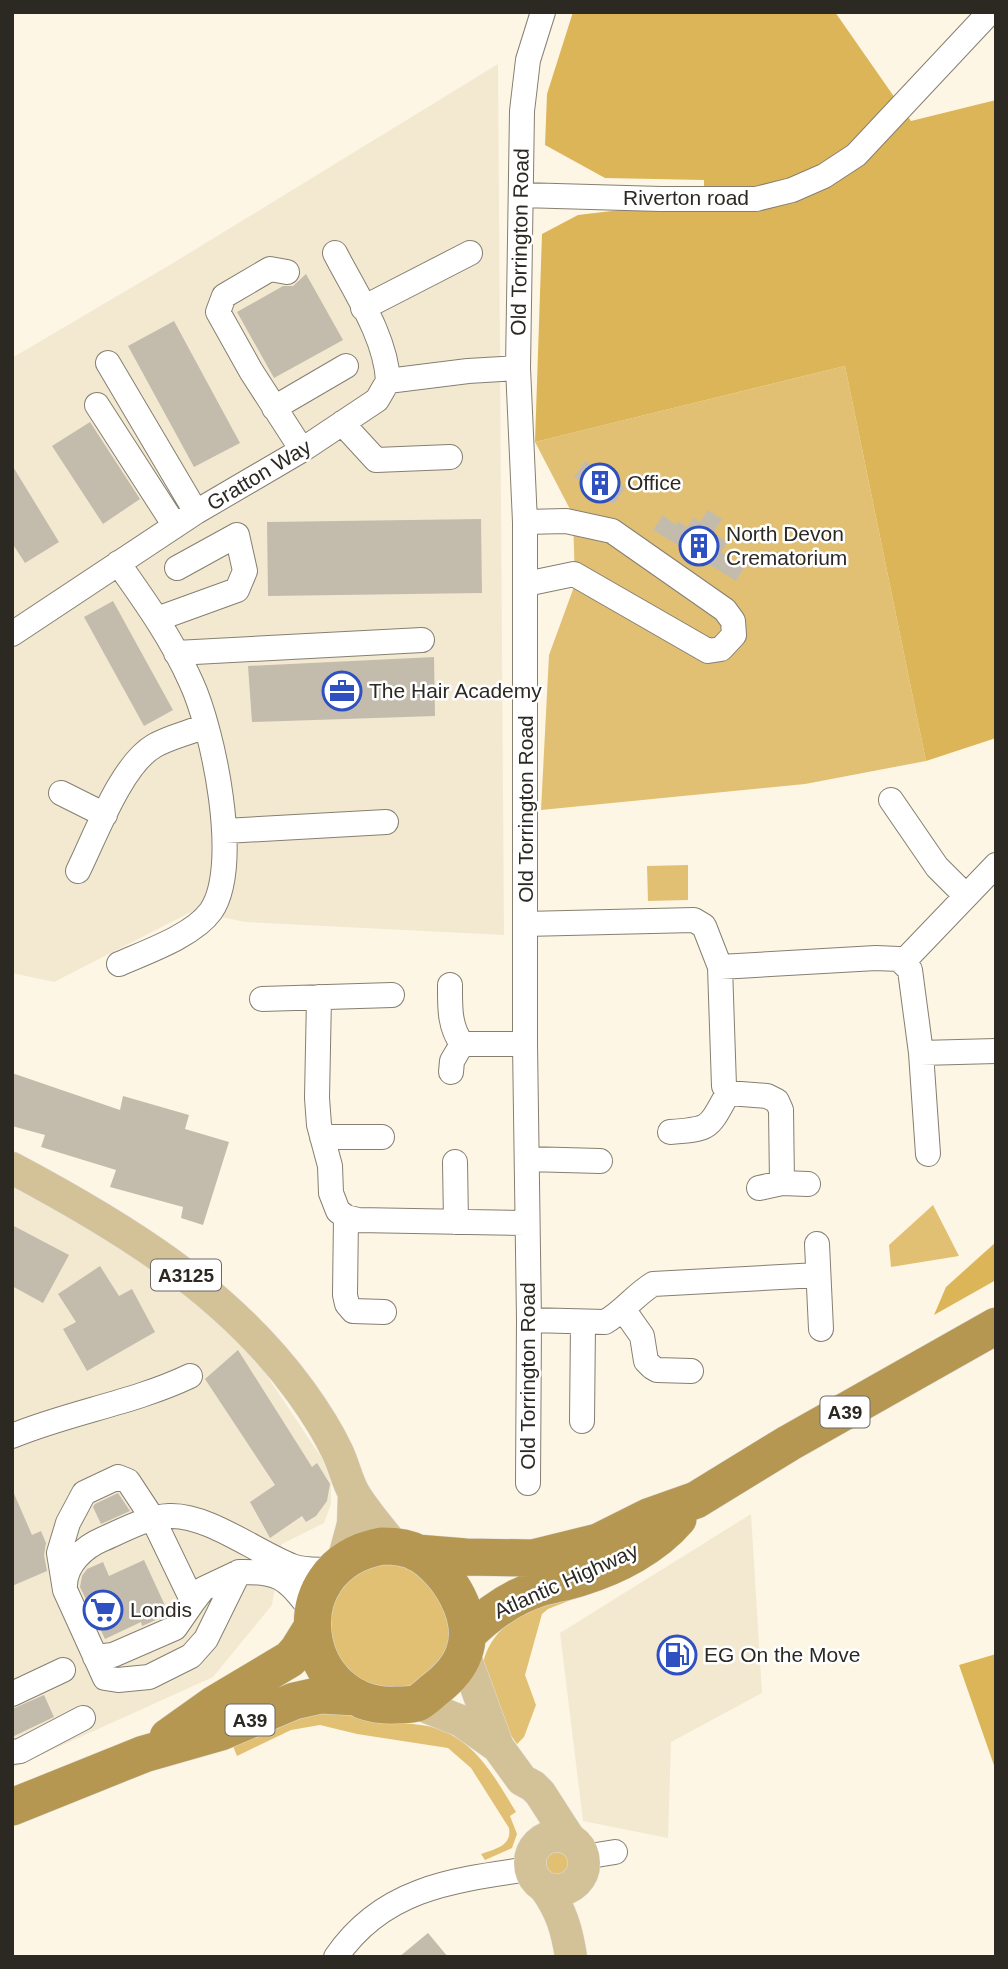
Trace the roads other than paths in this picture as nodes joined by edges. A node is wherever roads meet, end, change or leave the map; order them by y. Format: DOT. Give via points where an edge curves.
graph roads {
  1 [pos="543,12"];
  2 [pos="990,12"];
  3 [pos="521,195"];
  4 [pos="335,253"];
  5 [pos="470,253"];
  6 [pos="287,272"];
  7 [pos="363,308"];
  8 [pos="108,363"];
  9 [pos="346,366"];
  10 [pos="519,368"];
  11 [pos="388,381"];
  12 [pos="97,405"];
  13 [pos="274,408"];
  14 [pos="342,423"];
  15 [pos="302,450"];
  16 [pos="450,457"];
  17 [pos="196,512"];
  18 [pos="525,522"];
  19 [pos="174,527"];
  20 [pos="118,563"];
  21 [pos="177,568"];
  22 [pos="526,584"];
  23 [pos="157,619"];
  24 [pos="12,634"];
  25 [pos="422,640"];
  26 [pos="176,653"];
  27 [pos="205,726"];
  28 [pos="61,793"];
  29 [pos="891,800"];
  30 [pos="105,815"];
  31 [pos="386,822"];
  32 [pos="225,831"];
  33 [pos="996,865"];
  34 [pos="78,871"];
  35 [pos="965,895"];
  36 [pos="525,924"];
  37 [pos="903,961"];
  38 [pos="119,964"];
  39 [pos="720,967"];
  40 [pos="450,985"];
  41 [pos="392,995"];
  42 [pos="319,997"];
  43 [pos="262,999"];
  44 [pos="462,1044"];
  45 [pos="525,1044"];
  46 [pos="996,1051"];
  47 [pos="921,1053"];
  48 [pos="451,1072"];
  49 [pos="726,1090"];
  50 [pos="670,1132"];
  51 [pos="322,1137"];
  52 [pos="382,1137"];
  53 [pos="928,1154"];
  54 [pos="527,1159"];
  55 [pos="600,1161"];
  56 [pos="456,1162"];
  57 [pos="12,1168"];
  58 [pos="808,1184"];
  59 [pos="346,1217"];
  60 [pos="456,1222"];
  61 [pos="526,1223"];
  62 [pos="817,1244"];
  63 [pos="818,1275"];
  64 [pos="623,1309"];
  65 [pos="384,1312"];
  66 [pos="529,1320"];
  67 [pos="583,1323"];
  68 [pos="996,1326"];
  69 [pos="821,1329"];
  70 [pos="691,1371"];
  71 [pos="190,1377"];
  72 [pos="582,1421"];
  73 [pos="15,1428"];
  74 [pos="528,1483"];
  75 [pos="354,1494"];
  76 [pos="695,1500"];
  77 [pos="153,1519"];
  78 [pos="406,1549"];
  79 [pos="339,1565"];
  80 [pos="239,1572"];
  81 [pos="65,1590"];
  82 [pos="192,1602"];
  83 [pos="312,1621"];
  84 [pos="466,1644"];
  85 [pos="95,1657"];
  86 [pos="62,1670"];
  87 [pos="12,1694"];
  88 [pos="356,1697"];
  89 [pos="416,1703"];
  90 [pos="83,1718"];
  91 [pos="498,1747"];
  92 [pos="12,1752"];
  93 [pos="144,1754"];
  94 [pos="522,1780"];
  95 [pos="12,1807"];
  96 [pos="615,1852"];
  97 [pos="577,1858"];
  98 [pos="537,1867"];
  99 [pos="569,1943"];
  100 [pos="336,1957"];
  1 -- 3 [label="street, Old Torrington Road" via="528,60"];
  2 -- 3 [label="street, Riverton road" via="856,155 792,190 756,199"];
  3 -- 10 [label="street, Old Torrington Road"];
  4 -- 7 [label="street"];
  5 -- 7 [label="street"];
  6 -- 13 [label="street" via="270,270 224,296 218,312"];
  7 -- 11 [label="street" via="387,362"];
  8 -- 17 [label="street"];
  9 -- 13 [label="street"];
  10 -- 11 [label="street"];
  10 -- 18 [label="street, Old Torrington Road"];
  11 -- 14 [label="street, Gratton Way" via="377,400"];
  12 -- 19 [label="street"];
  13 -- 15 [label="street"];
  14 -- 15 [label="street, Gratton Way"];
  14 -- 16 [label="street" via="376,460"];
  15 -- 17 [label="street, Gratton Way"];
  17 -- 19 [label="street, Gratton Way"];
  18 -- 22 [label="street, Old Torrington Road"];
  18 -- 22 [label="street" via="566,521 612,531 725,610 733,621 734,635 721,649 708,651 574,575"];
  19 -- 20 [label="street, Gratton Way"];
  20 -- 23 [label="street"];
  20 -- 24 [label="street, Gratton Way"];
  21 -- 23 [label="street" via="237,535 245,571 237,590"];
  22 -- 36 [label="street, Old Torrington Road"];
  23 -- 26 [label="street"];
  25 -- 26 [label="street"];
  26 -- 27 [label="street" via="192,683"];
  27 -- 30 [label="street" via="154,746 140,757 122,780"];
  27 -- 32 [label="street"];
  28 -- 30 [label="street"];
  29 -- 35 [label="street" via="937,867"];
  30 -- 34 [label="street"];
  31 -- 32 [label="street"];
  32 -- 38 [label="street" via="222,876 215,904 203,920"];
  33 -- 35 [label="street"];
  35 -- 37 [label="street"];
  36 -- 39 [label="street" via="694,920 704,926"];
  36 -- 45 [label="street, Old Torrington Road"];
  37 -- 39 [label="street" via="889,957"];
  37 -- 47 [label="street" via="911,970"];
  39 -- 49 [label="street"];
  40 -- 44 [label="street" via="451,1023"];
  41 -- 42 [label="street"];
  42 -- 43 [label="street"];
  42 -- 51 [label="street" via="317,1098"];
  44 -- 45 [label="street"];
  44 -- 48 [label="street"];
  45 -- 54 [label="street, Old Torrington Road"];
  46 -- 47 [label="street"];
  47 -- 53 [label="street"];
  49 -- 50 [label="street" via="709,1126"];
  49 -- 58 [label="street" via="777,1101 781,1110 770,1185"];
  51 -- 52 [label="street"];
  51 -- 59 [label="street" via="333,1203"];
  54 -- 55 [label="street"];
  54 -- 61 [label="street, Old Torrington Road"];
  56 -- 60 [label="street"];
  57 -- 75 [label="main road, A3125" via="124,1231 230,1311 301,1392 337,1451"];
  59 -- 60 [label="street"];
  59 -- 65 [label="street" via="347,1304 353,1311"];
  60 -- 61 [label="street"];
  61 -- 66 [label="street, Old Torrington Road"];
  62 -- 63 [label="street"];
  63 -- 64 [label="street" via="653,1284"];
  63 -- 69 [label="street"];
  64 -- 67 [label="street" via="605,1322"];
  64 -- 70 [label="street" via="642,1336 646,1361 652,1367"];
  66 -- 67 [label="street"];
  66 -- 74 [label="street, Old Torrington Road"];
  67 -- 72 [label="street"];
  68 -- 76 [label="highway, Atlantic Highway / A39"];
  71 -- 73 [label="street" via="162,1390"];
  75 -- 78 [label="main road, A3125"];
  75 -- 79 [label="main road, A3125" via="353,1524"];
  76 -- 78 [label="highway, Atlantic Highway / A39" via="598,1542 533,1558 466,1557"];
  76 -- 84 [label="highway, Atlantic Highway / A39" via="664,1535 583,1577 537,1589 507,1603 483,1619"];
  77 -- 79 [label="street" via="188,1517 294,1567 317,1570"];
  77 -- 81 [label="street" via="93,1543 76,1557 65,1577"];
  77 -- 81 [label="street" via="128,1481 118,1477 84,1493 59,1553"];
  77 -- 82 [label="street"];
  78 -- 79 [label="highway" via="370,1548"];
  78 -- 84 [label="highway" via="427,1559 450,1584 461,1604"];
  79 -- 83 [label="highway" via="320,1589"];
  80 -- 82 [label="street" via="203,1589"];
  80 -- 83 [label="street" via="269,1573 287,1580"];
  80 -- 85 [label="street" via="206,1639 191,1656 149,1677 118,1680 105,1678"];
  81 -- 85 [label="street"];
  82 -- 85 [label="street" via="176,1628 114,1655"];
  83 -- 88 [label="highway" via="322,1663"];
  83 -- 93 [label="highway, A39" via="290,1659"];
  84 -- 89 [label="highway" via="451,1675"];
  84 -- 91 [label="main road"];
  86 -- 87 [label="street"];
  88 -- 89 [label="highway" via="376,1705"];
  88 -- 93 [label="highway, A39" via="321,1695 293,1701 221,1732"];
  89 -- 91 [label="main road" via="461,1721"];
  90 -- 92 [label="street"];
  91 -- 94 [label="main road"];
  93 -- 95 [label="highway, A39"];
  94 -- 97 [label="main road" via="540,1793"];
  94 -- 98 [label="main road" via="522,1801"];
  96 -- 97 [label="street"];
  97 -- 98 [label="main road" via="552,1836"];
  97 -- 98 [label="main road" via="573,1886 564,1890"];
  97 -- 99 [label="main road"];
  98 -- 99 [label="main road" via="558,1906"];
  98 -- 100 [label="street" via="416,1892 364,1923"];
}
